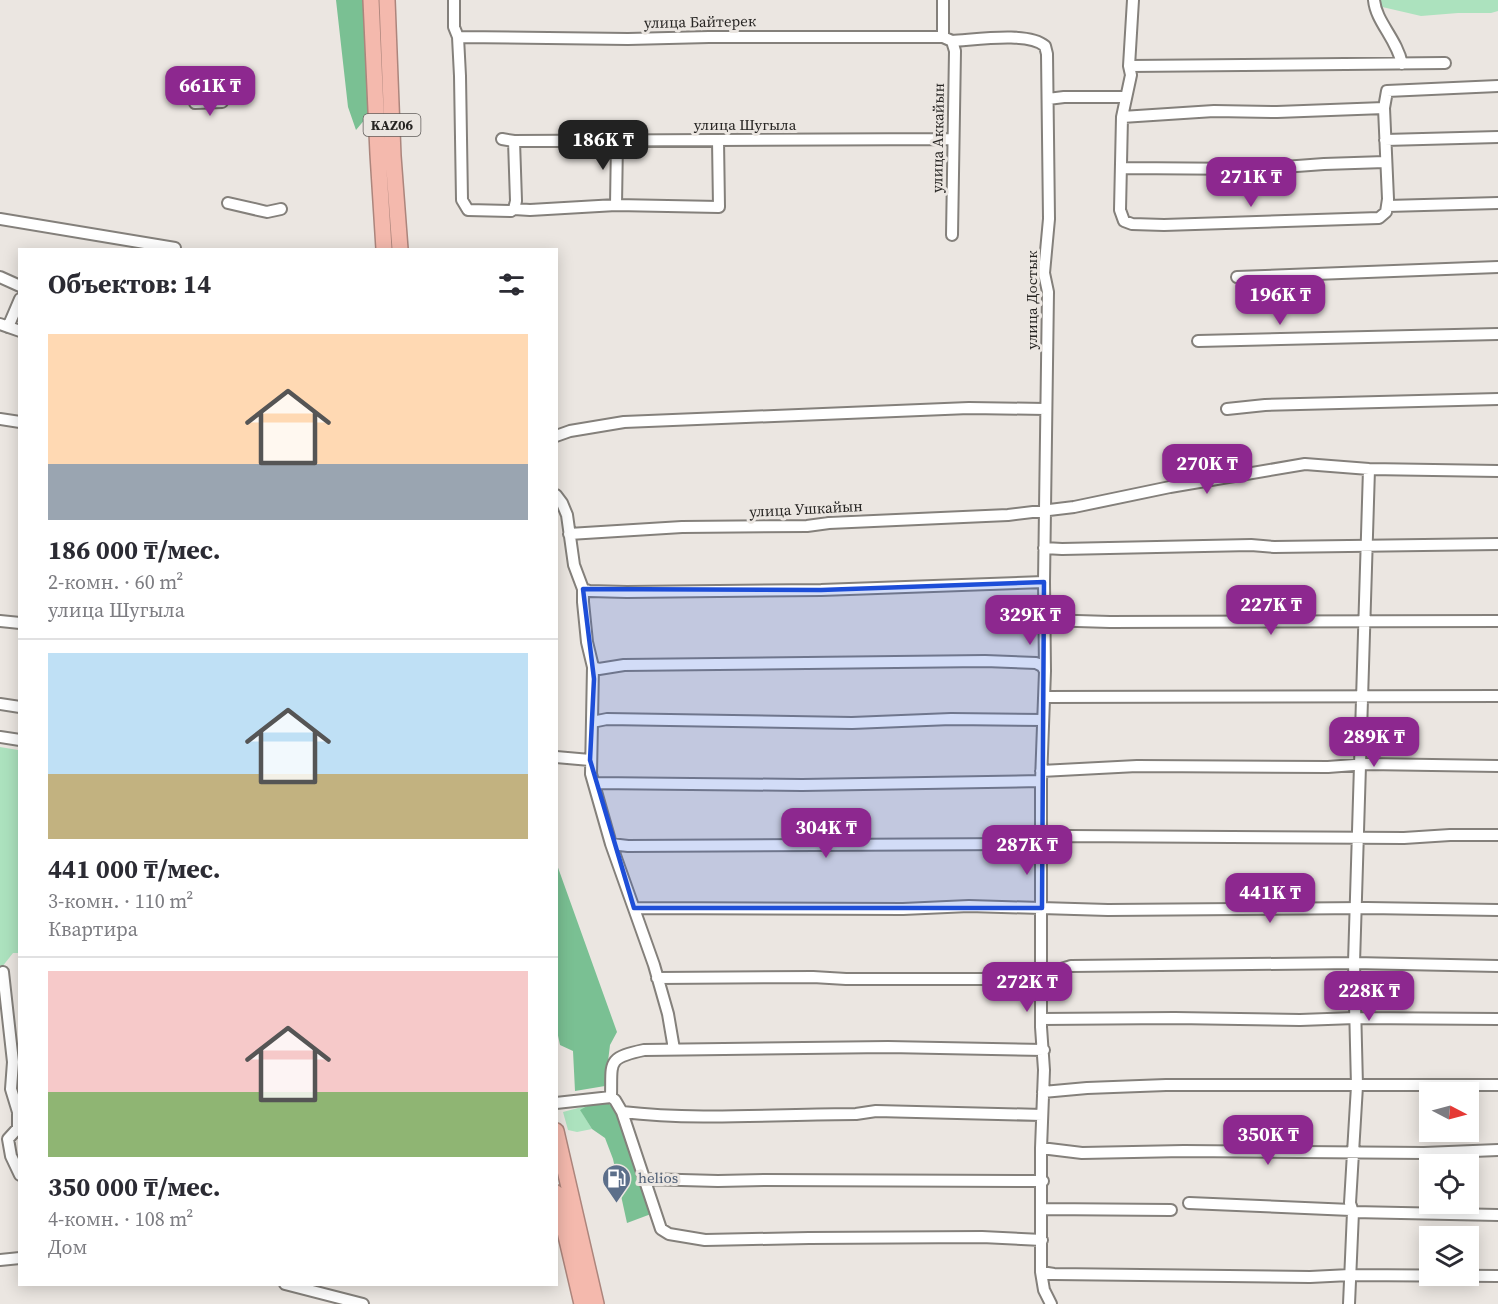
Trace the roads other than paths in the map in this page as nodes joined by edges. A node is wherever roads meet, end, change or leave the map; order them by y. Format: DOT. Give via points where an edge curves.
graph roads {
  1 [pos="371,0"];
  2 [pos="387,0"];
  3 [pos="454,0"];
  4 [pos="943,0"];
  5 [pos="1133,0"];
  6 [pos="1374,0"];
  7 [pos="458,37"];
  8 [pos="947,39"];
  9 [pos="1047,54"];
  10 [pos="1445,63"];
  11 [pos="1402,64"];
  12 [pos="1129,66"];
  13 [pos="1498,86"];
  14 [pos="1126,97"];
  15 [pos="1048,99"];
  16 [pos="222,102"];
  17 [pos="195,103"];
  18 [pos="1384,108"];
  19 [pos="1122,117"];
  20 [pos="1498,137"];
  21 [pos="501,139"];
  22 [pos="953,139"];
  23 [pos="718,140"];
  24 [pos="1385,140"];
  25 [pos="514,141"];
  26 [pos="617,141"];
  27 [pos="1385,162"];
  28 [pos="1123,168"];
  29 [pos="228,203"];
  30 [pos="1498,203"];
  31 [pos="616,205"];
  32 [pos="1387,206"];
  33 [pos="281,209"];
  34 [pos="514,209"];
  35 [pos="0,219"];
  36 [pos="952,236"];
  37 [pos="175,248"];
  38 [pos="384,248"];
  39 [pos="400,248"];
  40 [pos="1498,267"];
  41 [pos="0,277"];
  42 [pos="1237,278"];
  43 [pos="18,285"];
  44 [pos="18,303"];
  45 [pos="14,312"];
  46 [pos="0,318"];
  47 [pos="4,326"];
  48 [pos="1498,334"];
  49 [pos="1198,341"];
  50 [pos="1498,399"];
  51 [pos="1227,408"];
  52 [pos="1046,409"];
  53 [pos="0,419"];
  54 [pos="18,422"];
  55 [pos="558,435"];
  56 [pos="1369,469"];
  57 [pos="1498,471"];
  58 [pos="558,498"];
  59 [pos="1045,511"];
  60 [pos="569,534"];
  61 [pos="1498,544"];
  62 [pos="1368,545"];
  63 [pos="1044,548"];
  64 [pos="1044,582"];
  65 [pos="583,589"];
  66 [pos="1044,620"];
  67 [pos="1365,620"];
  68 [pos="0,621"];
  69 [pos="1498,621"];
  70 [pos="18,623"];
  71 [pos="593,667"];
  72 [pos="1045,671"];
  73 [pos="1498,696"];
  74 [pos="1363,697"];
  75 [pos="1044,698"];
  76 [pos="0,704"];
  77 [pos="18,707"];
  78 [pos="1043,720"];
  79 [pos="592,722"];
  80 [pos="0,736"];
  81 [pos="18,740"];
  82 [pos="558,757"];
  83 [pos="590,760"];
  84 [pos="1360,765"];
  85 [pos="1498,766"];
  86 [pos="1041,776"];
  87 [pos="594,783"];
  88 [pos="1498,835"];
  89 [pos="1358,838"];
  90 [pos="611,844"];
  91 [pos="1042,844"];
  92 [pos="634,908"];
  93 [pos="1042,908"];
  94 [pos="1356,909"];
  95 [pos="1498,910"];
  96 [pos="1354,963"];
  97 [pos="1498,966"];
  98 [pos="3,972"];
  99 [pos="1042,976"];
  100 [pos="657,978"];
  101 [pos="1355,1018"];
  102 [pos="1041,1019"];
  103 [pos="1498,1019"];
  104 [pos="675,1049"];
  105 [pos="1044,1050"];
  106 [pos="6,1080"];
  107 [pos="1498,1085"];
  108 [pos="1356,1086"];
  109 [pos="1043,1092"];
  110 [pos="610,1097"];
  111 [pos="558,1103"];
  112 [pos="18,1112"];
  113 [pos="18,1112"];
  114 [pos="622,1112"];
  115 [pos="1042,1115"];
  116 [pos="18,1128"];
  117 [pos="18,1128"];
  118 [pos="558,1140"];
  119 [pos="1041,1148"];
  120 [pos="1498,1150"];
  121 [pos="1353,1153"];
  122 [pos="18,1173"];
  123 [pos="645,1179"];
  124 [pos="1042,1181"];
  125 [pos="558,1202"];
  126 [pos="1189,1203"];
  127 [pos="1042,1209"];
  128 [pos="1171,1210"];
  129 [pos="1352,1211"];
  130 [pos="1498,1215"];
  131 [pos="1042,1240"];
  132 [pos="18,1258"];
  133 [pos="0,1260"];
  134 [pos="1041,1272"];
  135 [pos="1350,1275"];
  136 [pos="1498,1276"];
  137 [pos="293,1286"];
  138 [pos="363,1304"];
  139 [pos="582,1304"];
  140 [pos="596,1304"];
  141 [pos="1051,1304"];
  142 [pos="1349,1304"];
  1 -- 38 [label="highway, KАZ06"];
  2 -- 39 [label="highway, KАZ06"];
  3 -- 7 [label="street"];
  4 -- 8 [label="street, улица Аккайын"];
  5 -- 12 [label="street"];
  6 -- 11 [label="street"];
  7 -- 8 [label="street, улица Байтерек"];
  7 -- 34 [label="street" via="464,205 468,210"];
  8 -- 9 [label="street, улица Байтерек" via="1020,38 1042,43"];
  8 -- 22 [label="street, улица Аккайын" via="955,51"];
  9 -- 15 [label="street, улица Достык"];
  10 -- 11 [label="street"];
  11 -- 12 [label="street"];
  12 -- 14 [label="street"];
  13 -- 18 [label="street" via="1387,91"];
  14 -- 15 [label="street"];
  14 -- 19 [label="street"];
  15 -- 52 [label="street, улица Достык"];
  16 -- 17 [label="street"];
  18 -- 19 [label="street"];
  18 -- 24 [label="street"];
  19 -- 28 [label="street"];
  20 -- 24 [label="street"];
  21 -- 25 [label="street, улица Шугыла"];
  22 -- 23 [label="street, улица Шугыла"];
  22 -- 36 [label="street, улица Аккайын"];
  23 -- 26 [label="street, улица Шугыла"];
  23 -- 31 [label="street" via="719,207"];
  24 -- 27 [label="street"];
  25 -- 26 [label="street, улица Шугыла"];
  25 -- 34 [label="street"];
  26 -- 31 [label="street"];
  27 -- 28 [label="street" via="1256,169"];
  27 -- 32 [label="street"];
  28 -- 32 [label="street" via="1120,210 1124,221 1132,224 1379,218"];
  29 -- 33 [label="street" via="267,212"];
  30 -- 32 [label="street"];
  31 -- 34 [label="street"];
  35 -- 37 [label="street"];
  40 -- 42 [label="street"];
  41 -- 43 [label="street"];
  44 -- 45 [label="street"];
  45 -- 46 [label="street"];
  45 -- 47 [label="street"];
  48 -- 49 [label="street"];
  50 -- 51 [label="street"];
  52 -- 55 [label="street" via="969,408 624,422"];
  52 -- 59 [label="street, улица Достык"];
  53 -- 54 [label="street"];
  56 -- 57 [label="street, улица Ушкайын"];
  56 -- 59 [label="street, улица Ушкайын" via="1305,464"];
  56 -- 62 [label="street"];
  58 -- 60 [label="street" via="567,515"];
  59 -- 60 [label="street, улица Ушкайын" via="807,526 682,526"];
  59 -- 63 [label="street, улица Достык"];
  60 -- 65 [label="street"];
  61 -- 62 [label="street"];
  62 -- 63 [label="street"];
  62 -- 67 [label="street"];
  63 -- 64 [label="street, улица Достык"];
  64 -- 65 [label="street" via="821,590"];
  64 -- 66 [label="street, улица Достык"];
  65 -- 71 [label="street"];
  66 -- 67 [label="street"];
  66 -- 72 [label="street, улица Достык"];
  67 -- 69 [label="street"];
  67 -- 74 [label="street"];
  68 -- 70 [label="street"];
  71 -- 72 [label="street" via="985,661 1036,663"];
  71 -- 79 [label="street"];
  72 -- 75 [label="street, улица Достык"];
  73 -- 74 [label="street"];
  74 -- 75 [label="street"];
  74 -- 84 [label="street"];
  75 -- 78 [label="street, улица Достык"];
  76 -- 77 [label="street"];
  78 -- 79 [label="street"];
  78 -- 86 [label="street, улица Достык"];
  79 -- 83 [label="street"];
  80 -- 81 [label="street"];
  82 -- 83 [label="street"];
  83 -- 87 [label="street"];
  84 -- 85 [label="street"];
  84 -- 86 [label="street" via="1137,765"];
  84 -- 89 [label="street"];
  86 -- 87 [label="street" via="802,785"];
  86 -- 91 [label="street, улица Достык"];
  87 -- 90 [label="street"];
  88 -- 89 [label="street"];
  89 -- 91 [label="street" via="1069,836"];
  89 -- 94 [label="street"];
  90 -- 91 [label="street"];
  90 -- 92 [label="street"];
  91 -- 93 [label="street, улица Достык"];
  92 -- 93 [label="street"];
  92 -- 100 [label="street"];
  93 -- 94 [label="street"];
  93 -- 99 [label="street, улица Достык"];
  94 -- 95 [label="street"];
  94 -- 96 [label="street"];
  96 -- 97 [label="street"];
  96 -- 99 [label="street" via="1071,966"];
  96 -- 101 [label="street"];
  98 -- 106 [label="street" via="13,1062"];
  99 -- 100 [label="street"];
  99 -- 102 [label="street, улица Достык"];
  100 -- 104 [label="street"];
  101 -- 102 [label="street"];
  101 -- 103 [label="street"];
  101 -- 108 [label="street"];
  102 -- 105 [label="street, улица Достык"];
  104 -- 105 [label="street"];
  104 -- 110 [label="street" via="621,1055 611,1069"];
  105 -- 109 [label="street, улица Достык"];
  106 -- 113 [label="street"];
  107 -- 108 [label="street"];
  108 -- 109 [label="street" via="1166,1085"];
  108 -- 121 [label="street"];
  109 -- 115 [label="street, улица Достык"];
  110 -- 111 [label="street"];
  110 -- 114 [label="street"];
  112 -- 117 [label="street"];
  114 -- 115 [label="street" via="716,1116 876,1111"];
  114 -- 123 [label="street"];
  115 -- 119 [label="street, улица Достык"];
  116 -- 122 [label="street" via="8,1139"];
  118 -- 140 [label="highway"];
  119 -- 121 [label="street" via="1082,1153"];
  119 -- 124 [label="street, улица Достык"];
  120 -- 121 [label="street"];
  121 -- 129 [label="street"];
  123 -- 124 [label="street"];
  123 -- 131 [label="street" via="661,1229 691,1239"];
  124 -- 127 [label="street, улица Достык"];
  125 -- 139 [label="highway"];
  126 -- 129 [label="street"];
  127 -- 128 [label="street"];
  127 -- 131 [label="street, улица Достык"];
  129 -- 130 [label="street"];
  129 -- 135 [label="street"];
  131 -- 134 [label="street, улица Достык"];
  132 -- 133 [label="street"];
  134 -- 135 [label="street"];
  134 -- 141 [label="street, улица Достык"];
  135 -- 136 [label="street"];
  135 -- 142 [label="street"];
  137 -- 138 [label="street"];
}
